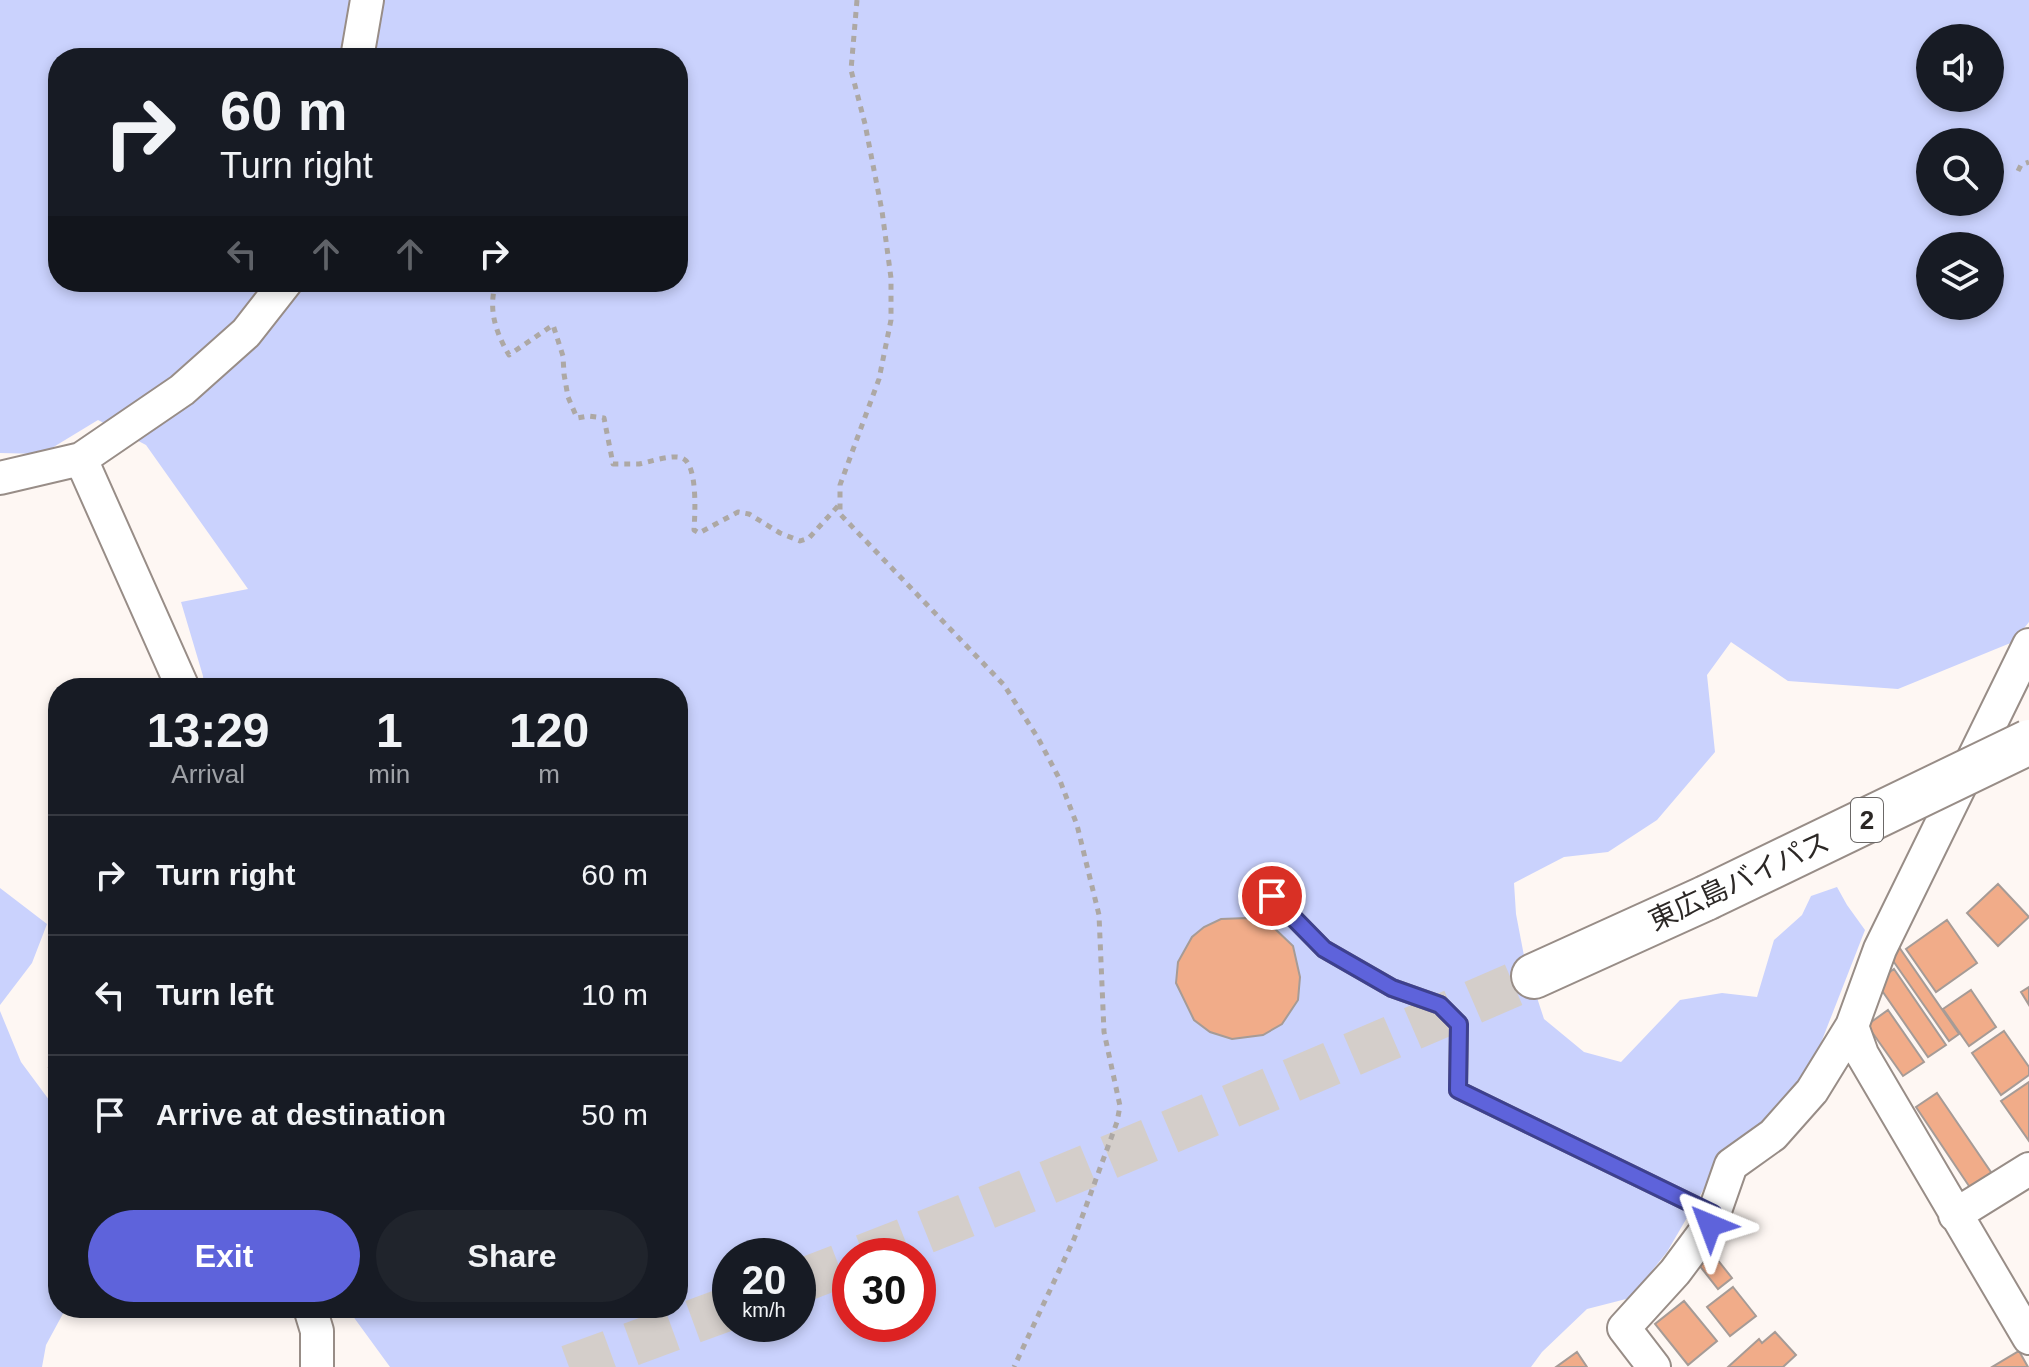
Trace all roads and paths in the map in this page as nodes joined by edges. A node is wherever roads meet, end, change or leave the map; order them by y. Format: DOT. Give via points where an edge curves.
graph roads {
  1 [pos="367,0"];
  2 [pos="857,0"];
  3 [pos="359,48"];
  4 [pos="2029,162"];
  5 [pos="2018,171"];
  6 [pos="278,292"];
  7 [pos="494,292"];
  8 [pos="81,459"];
  9 [pos="0,478"];
  10 [pos="838,505"];
  11 [pos="2029,645"];
  12 [pos="179,678"];
  13 [pos="2029,742"];
  14 [pos="1272,896"];
  15 [pos="1534,976"];
  16 [pos="1852,1026"];
  17 [pos="2029,1169"];
  18 [pos="1713,1214"];
  19 [pos="1955,1215"];
  20 [pos="313,1318"];
  21 [pos="2029,1338"];
  22 [pos="317,1367"];
  23 [pos="1014,1367"];
  24 [pos="1654,1367"];
  1 -- 3 [label="street"];
  2 -- 10 [label="path" via="851,70 882,211 891,320 879,379 840,485"];
  4 -- 5 [label="path"];
  6 -- 8 [label="street" via="246,333 182,390"];
  7 -- 10 [label="path" via="495,328 509,355 553,325 577,418 604,418 613,464 679,456 686,460 693,482 694,530 699,533 738,512 800,541 809,538"];
  8 -- 9 [label="street"];
  8 -- 12 [label="street"];
  10 -- 23 [label="path" via="840,514 1004,685 1021,711 1059,778 1077,825 1099,915 1104,1032 1120,1106 1117,1122 1074,1239"];
  11 -- 16 [label="street" via="1880,949"];
  13 -- 15 [label="highway, 東広島バイパス / 2, bridge"];
  14 -- 18 [label="lane" via="1324,949 1392,988 1440,1005 1459,1024 1458,1090"];
  16 -- 18 [label="street" via="1812,1091 1773,1135 1731,1165"];
  16 -- 19 [label="street" via="1862,1054"];
  17 -- 19 [label="street"];
  18 -- 24 [label="street" via="1675,1272 1624,1328"];
  19 -- 21 [label="street"];
  20 -- 22 [label="street"];
}
